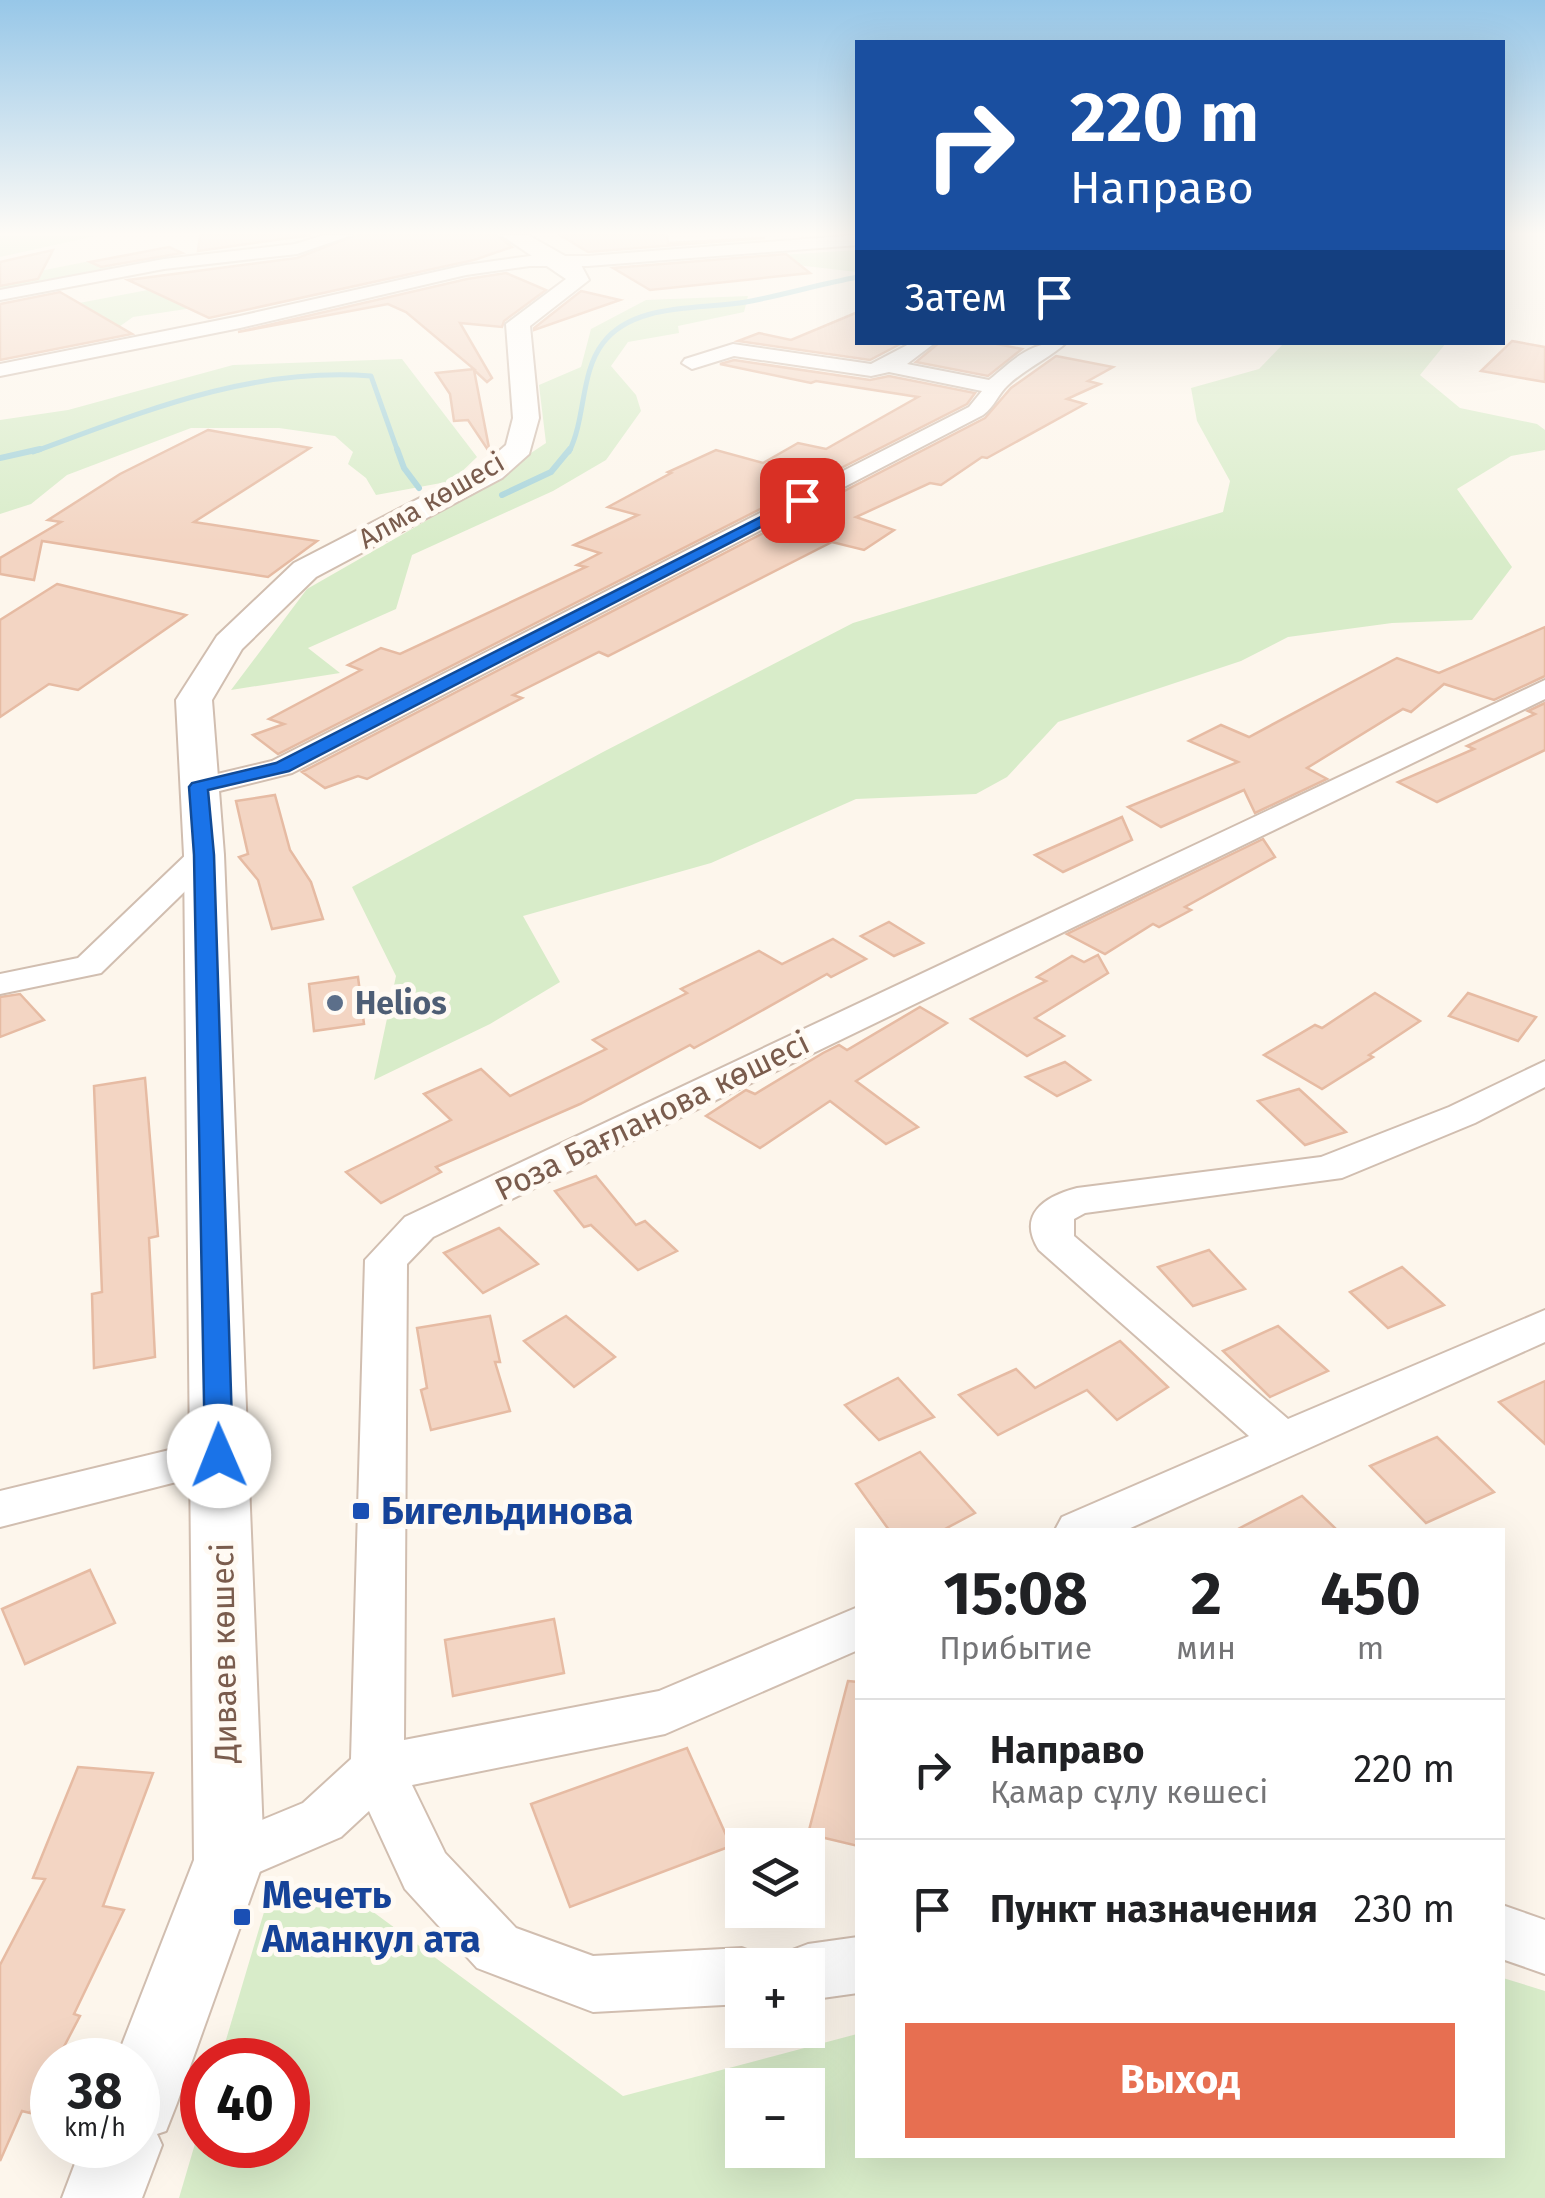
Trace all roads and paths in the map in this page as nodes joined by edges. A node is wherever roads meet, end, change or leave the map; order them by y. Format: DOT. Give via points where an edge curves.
graph roads {
  1 [pos="162,338"];
  2 [pos="519,338"];
  3 [pos="922,345"];
  4 [pos="1053,345"];
  5 [pos="692,364"];
  6 [pos="889,366"];
  7 [pos="0,370"];
  8 [pos="993,387"];
  9 [pos="262,611"];
  10 [pos="1545,688"];
  11 [pos="198,787"];
  12 [pos="204,855"];
  13 [pos="0,984"];
  14 [pos="1545,1072"];
  15 [pos="1545,1325"];
  16 [pos="1282,1440"];
  17 [pos="219,1456"];
  18 [pos="0,1509"];
  19 [pos="1083,1528"];
  20 [pos="855,1628"];
  21 [pos="377,1769"];
  22 [pos="229,1860"];
  23 [pos="1505,1933"];
  24 [pos="1545,1947"];
  25 [pos="855,1965"];
  26 [pos="825,1970"];
  27 [pos="725,1977"];
  28 [pos="160,2044"];
  29 [pos="113,2168"];
  30 [pos="102,2198"];
  1 -- 7 [label="street"];
  2 -- 9 [label="street, Алма көшесі" via="526,418 520,448 492,472 305,570"];
  3 -- 6 [label="street"];
  4 -- 8 [label="street"];
  5 -- 6 [label="street" via="733,350 853,370"];
  6 -- 8 [label="street"];
  8 -- 11 [label="street" via="976,411 300,758"];
  9 -- 11 [label="street, Диваев көшесі" via="229,644 194,700"];
  10 -- 21 [label="street, Роза Бағланова көшесі" via="419,1227 386,1260"];
  11 -- 12 [label="street, Диваев көшесі"];
  12 -- 13 [label="street" via="89,966"];
  12 -- 17 [label="street, Диваев көшесі"];
  14 -- 16 [label="street" via="1462,1116 1328,1169 1077,1201 1054,1212 1053,1240"];
  15 -- 16 [label="street"];
  16 -- 19 [label="street"];
  17 -- 18 [label="street"];
  17 -- 22 [label="street, Диваев көшесі"];
  20 -- 21 [label="street" via="665,1712"];
  21 -- 22 [label="street" via="322,1820"];
  21 -- 27 [label="street" via="425,1871 497,1948 593,1984"];
  22 -- 28 [label="street, Диваев көшесі"];
  23 -- 24 [label="street"];
  25 -- 26 [label="street"];
  29 -- 30 [label="street"];
}
